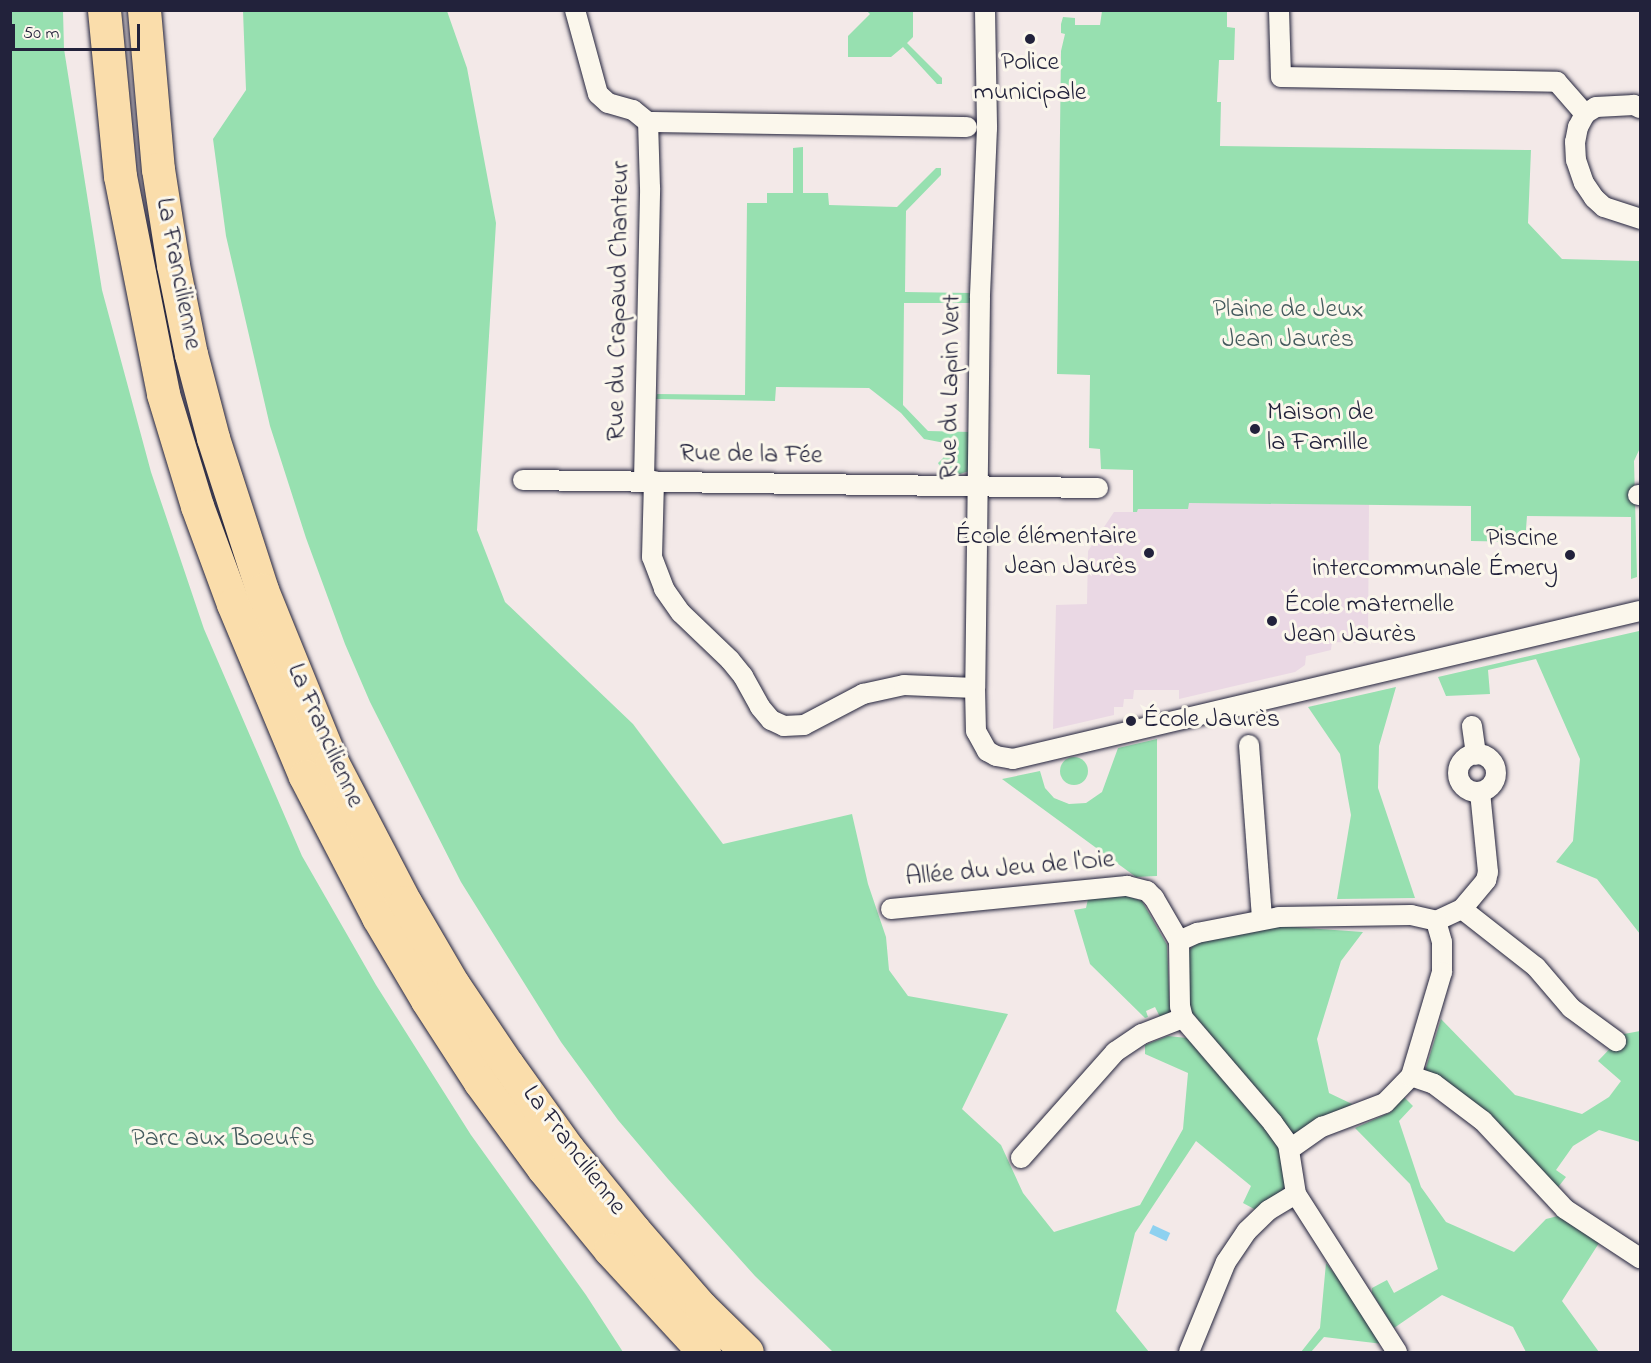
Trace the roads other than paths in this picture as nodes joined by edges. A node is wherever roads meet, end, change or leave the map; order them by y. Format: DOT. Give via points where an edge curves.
graph roads {
  1 [pos="104,10"];
  2 [pos="144,10"];
  3 [pos="575,10"];
  4 [pos="985,10"];
  5 [pos="1279,10"];
  6 [pos="1641,108"];
  7 [pos="1585,114"];
  8 [pos="987,115"];
  9 [pos="648,122"];
  10 [pos="967,127"];
  11 [pos="987,141"];
  12 [pos="1641,219"];
  13 [pos="523,480"];
  14 [pos="649,481"];
  15 [pos="978,487"];
  16 [pos="1098,488"];
  17 [pos="1641,611"];
  18 [pos="975,688"];
  19 [pos="1473,726"];
  20 [pos="1249,745"];
  21 [pos="1476,755"];
  22 [pos="1480,792"];
  23 [pos="891,909"];
  24 [pos="1462,909"];
  25 [pos="1262,918"];
  26 [pos="1436,921"];
  27 [pos="1179,940"];
  28 [pos="1183,1018"];
  29 [pos="1616,1041"];
  30 [pos="1411,1076"];
  31 [pos="1290,1149"];
  32 [pos="1021,1158"];
  33 [pos="1296,1194"];
  34 [pos="1641,1258"];
  35 [pos="704,1353"];
  36 [pos="747,1353"];
  37 [pos="1189,1353"];
  38 [pos="1397,1353"];
  1 -- 35 [label="highway, La Francilienne" via="120,176 163,394 197,506 233,604 305,777 378,917 480,1082 610,1250"];
  2 -- 36 [label="highway, La Francilienne" via="158,170 191,354 213,438 262,590 332,762 405,902 453,984 507,1064 568,1149 634,1230"];
  3 -- 9 [label="street" via="598,94 608,103 633,110"];
  4 -- 8 [label="street, Rue du Lapin Vert"];
  5 -- 7 [label="street" via="1281,77 1557,82"];
  6 -- 7 [label="street" via="1614,105 1596,107"];
  7 -- 12 [label="street" via="1575,142 1584,183 1604,207"];
  8 -- 10 [label="street" via="970,118"];
  8 -- 11 [label="street, Rue du Lapin Vert"];
  9 -- 10 [label="street"];
  9 -- 14 [label="street, Rue du Crapaud Chanteur"];
  10 -- 11 [label="street" via="977,141"];
  11 -- 15 [label="street, Rue du Lapin Vert"];
  13 -- 14 [label="street, Rue de la Fée"];
  14 -- 15 [label="street, Rue de la Fée"];
  14 -- 18 [label="street, Rue du Crapaud Chanteur" via="652,556 664,589 681,613 730,660 771,720 784,726 804,725 863,694 904,685"];
  15 -- 16 [label="street, Rue de la Fée"];
  15 -- 18 [label="street, Rue du Lapin Vert"];
  17 -- 18 [label="street, Rue du Lapin Vert" via="1013,759 996,756 981,743 976,731"];
  19 -- 21 [label="street"];
  20 -- 25 [label="street"];
  21 -- 22 [label="street" via="1488,758 1495,768 1491,786"];
  21 -- 22 [label="street" via="1465,759 1458,776 1464,787"];
  22 -- 24 [label="street" via="1488,872"];
  23 -- 27 [label="street, Allée du Jeu de l'Oie" via="1127,886 1140,888 1154,898"];
  24 -- 26 [label="street"];
  24 -- 29 [label="street" via="1536,968 1571,1008"];
  25 -- 26 [label="street" via="1411,915"];
  25 -- 27 [label="street"];
  26 -- 30 [label="street" via="1442,942 1443,972"];
  27 -- 28 [label="street"];
  28 -- 31 [label="street" via="1273,1123"];
  28 -- 32 [label="street" via="1142,1034 1115,1052"];
  30 -- 31 [label="street" via="1385,1102 1322,1127"];
  30 -- 34 [label="street" via="1434,1084 1483,1121 1565,1209"];
  31 -- 33 [label="street"];
  33 -- 37 [label="street" via="1269,1210 1247,1231 1226,1262"];
  33 -- 38 [label="street"];
}
